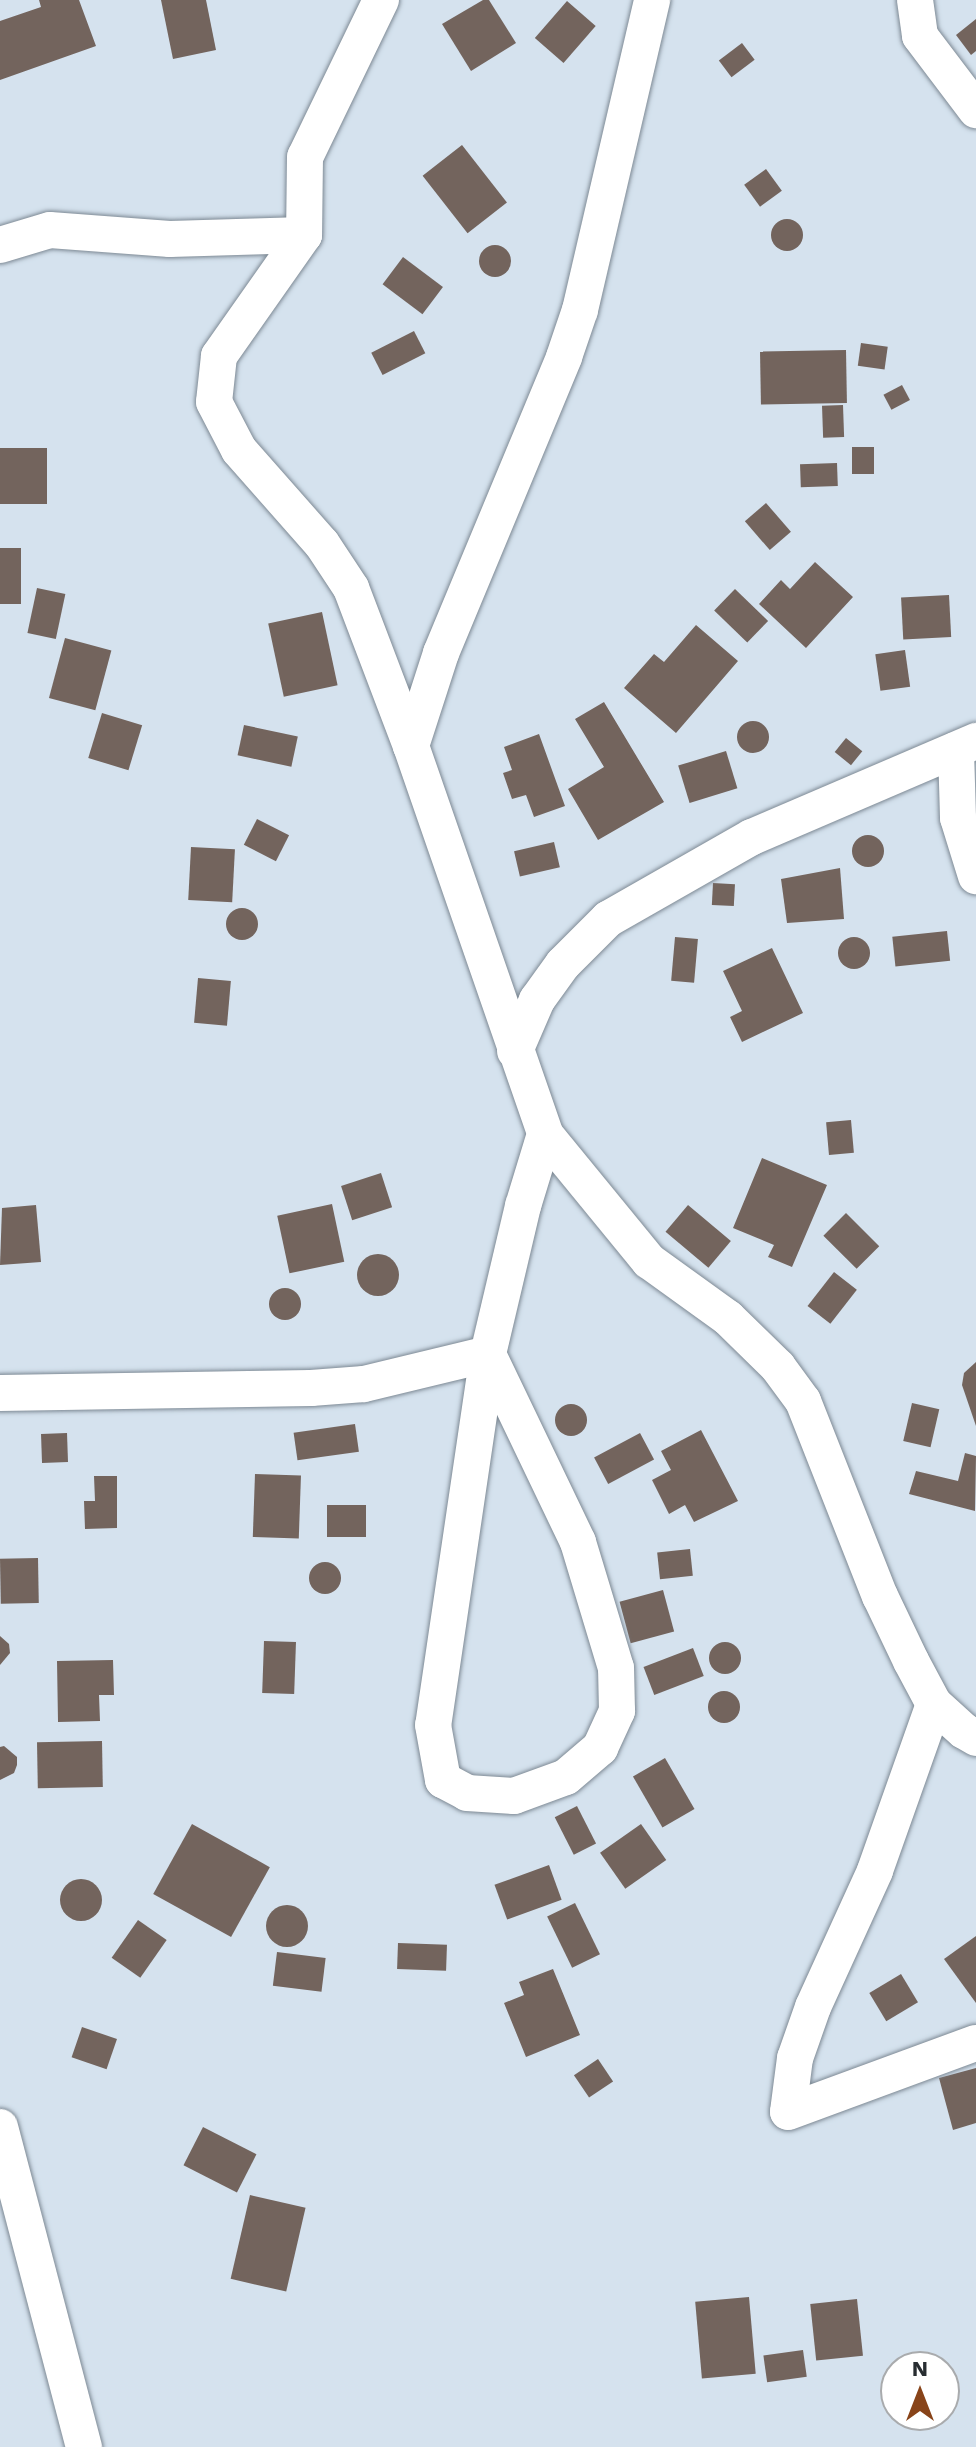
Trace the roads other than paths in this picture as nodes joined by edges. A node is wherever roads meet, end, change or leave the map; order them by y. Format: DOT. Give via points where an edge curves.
graph roads {
  1 [pos="381,0"];
  2 [pos="652,0"];
  3 [pos="915,0"];
  4 [pos="976,110"];
  5 [pos="304,235"];
  6 [pos="0,245"];
  7 [pos="411,746"];
  8 [pos="966,746"];
  9 [pos="976,876"];
  10 [pos="515,1051"];
  11 [pos="545,1134"];
  12 [pos="488,1354"];
  13 [pos="0,1393"];
  14 [pos="934,1704"];
  15 [pos="976,1738"];
  16 [pos="976,2043"];
  17 [pos="0,2127"];
  18 [pos="84,2447"];
  1 -- 5 [label="street" via="305,157"];
  2 -- 7 [label="street" via="576,322 441,653"];
  3 -- 4 [label="street" via="920,36"];
  5 -- 6 [label="street" via="170,239 50,230"];
  5 -- 7 [label="street" via="219,356 214,402 239,450 322,544 351,588"];
  7 -- 10 [label="street"];
  8 -- 9 [label="street" via="958,818"];
  8 -- 10 [label="street" via="752,837 608,919 563,964 537,1000"];
  10 -- 11 [label="street"];
  11 -- 12 [label="street"];
  11 -- 14 [label="street" via="649,1261 728,1318 778,1367 803,1401 880,1596"];
  12 -- 12 [label="street" via="578,1542 616,1668 617,1711 600,1748 566,1777 514,1796 467,1793 443,1780 433,1725"];
  12 -- 13 [label="street" via="364,1384"];
  14 -- 15 [label="street"];
  14 -- 16 [label="street" via="875,1871 813,2007 795,2058 788,2112"];
  17 -- 18 [label="street"];
}
